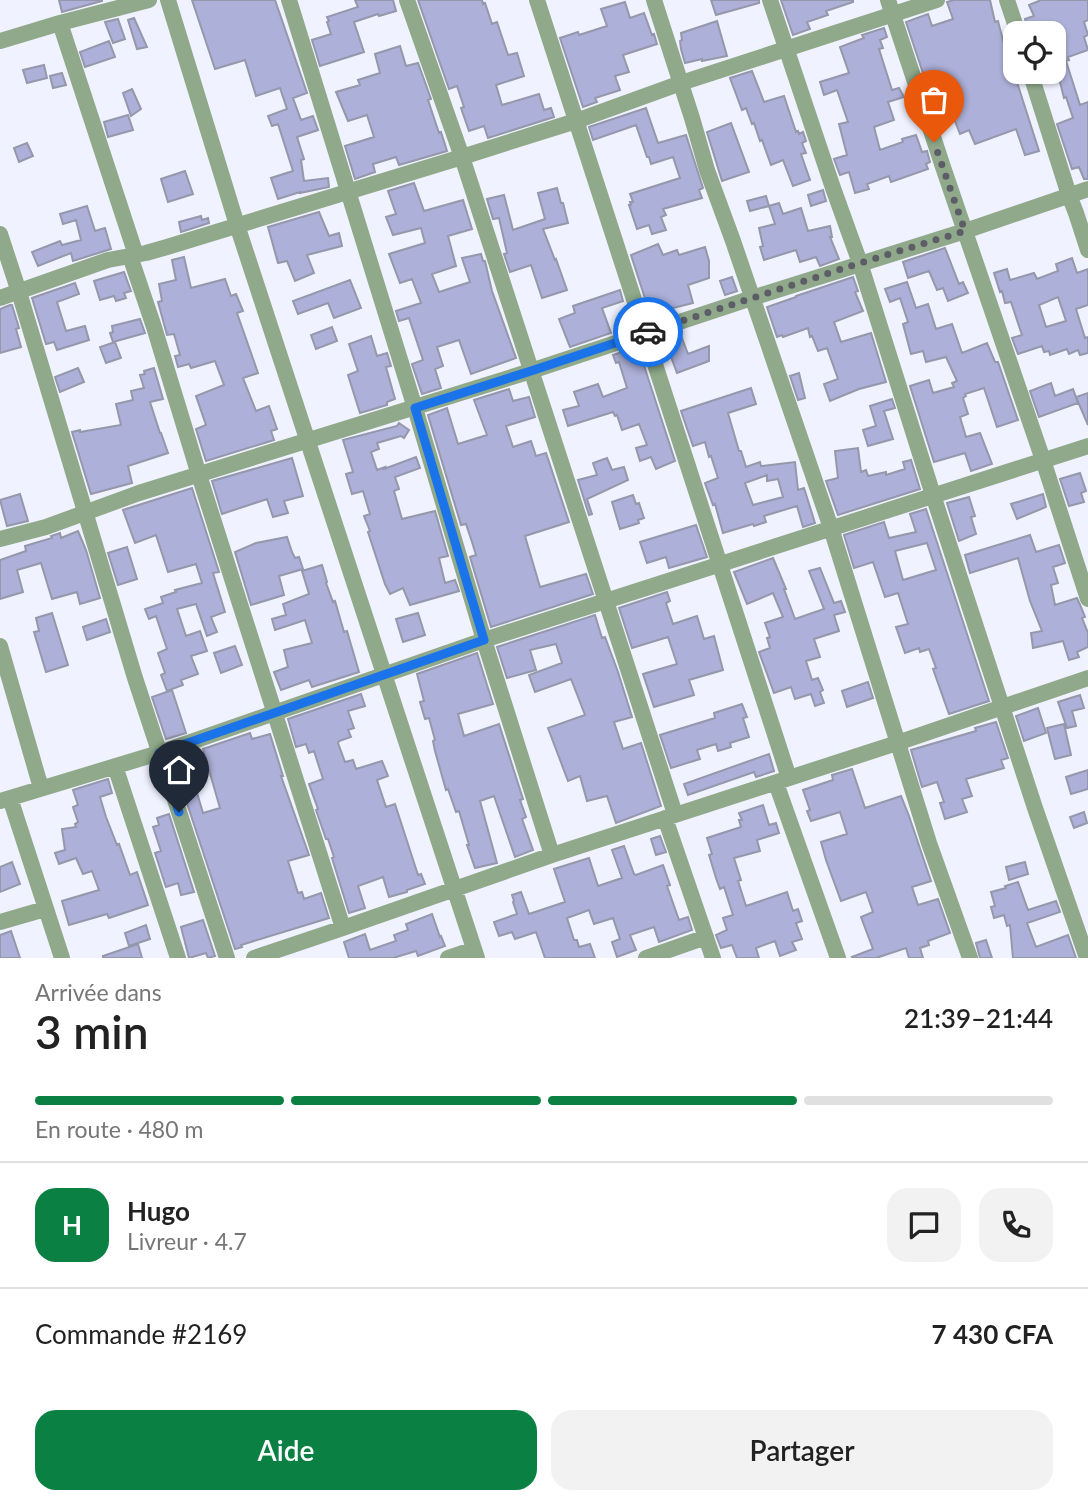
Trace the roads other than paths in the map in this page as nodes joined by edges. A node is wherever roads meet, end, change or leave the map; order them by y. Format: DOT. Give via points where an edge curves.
graph roads {
  1 [pos="149,0"];
  2 [pos="168,0"];
  3 [pos="289,0"];
  4 [pos="407,0"];
  5 [pos="537,0"];
  6 [pos="654,0"];
  7 [pos="771,0"];
  8 [pos="937,0"];
  9 [pos="1007,0"];
  10 [pos="890,7"];
  11 [pos="1014,21"];
  12 [pos="60,23"];
  13 [pos="0,41"];
  14 [pos="786,49"];
  15 [pos="681,83"];
  16 [pos="1034,84"];
  17 [pos="576,121"];
  18 [pos="462,158"];
  19 [pos="1088,189"];
  20 [pos="348,192"];
  21 [pos="1069,195"];
  22 [pos="237,225"];
  23 [pos="965,231"];
  24 [pos="0,234"];
  25 [pos="1088,250"];
  26 [pos="133,255"];
  27 [pos="860,263"];
  28 [pos="19,292"];
  29 [pos="0,298"];
  30 [pos="752,298"];
  31 [pos="645,332"];
  32 [pos="531,371"];
  33 [pos="415,408"];
  34 [pos="308,441"];
  35 [pos="1088,446"];
  36 [pos="1043,460"];
  37 [pos="199,475"];
  38 [pos="933,495"];
  39 [pos="86,511"];
  40 [pos="831,528"];
  41 [pos="0,539"];
  42 [pos="720,565"];
  43 [pos="1088,599"];
  44 [pos="607,602"];
  45 [pos="484,640"];
  46 [pos="0,646"];
  47 [pos="385,675"];
  48 [pos="1088,678"];
  49 [pos="1003,707"];
  50 [pos="275,713"];
  51 [pos="897,743"];
  52 [pos="159,753"];
  53 [pos="114,766"];
  54 [pos="782,780"];
  55 [pos="41,788"];
  56 [pos="5,799"];
  57 [pos="670,816"];
  58 [pos="552,855"];
  59 [pos="454,888"];
  60 [pos="45,909"];
  61 [pos="0,922"];
  62 [pos="343,928"];
  63 [pos="706,937"];
  64 [pos="476,954"];
  65 [pos="62,958"];
  66 [pos="178,958"];
  67 [pos="228,958"];
  68 [pos="254,958"];
  69 [pos="448,958"];
  70 [pos="646,958"];
  71 [pos="713,958"];
  72 [pos="838,958"];
  73 [pos="970,958"];
  74 [pos="1087,958"];
  1 -- 12 [label="street"];
  2 -- 22 [label="street"];
  3 -- 20 [label="street"];
  4 -- 18 [label="street"];
  5 -- 17 [label="street"];
  6 -- 15 [label="street"];
  7 -- 14 [label="street"];
  8 -- 10 [label="street"];
  9 -- 11 [label="street"];
  10 -- 14 [label="street"];
  10 -- 23 [label="street"];
  12 -- 13 [label="street"];
  12 -- 26 [label="street"];
  14 -- 15 [label="street"];
  14 -- 27 [label="street"];
  15 -- 17 [label="street"];
  15 -- 30 [label="street"];
  16 -- 21 [label="street"];
  17 -- 18 [label="street"];
  17 -- 31 [label="street"];
  18 -- 20 [label="street"];
  18 -- 32 [label="street"];
  19 -- 21 [label="street"];
  20 -- 22 [label="street"];
  20 -- 33 [label="street"];
  21 -- 23 [label="street"];
  21 -- 25 [label="street"];
  22 -- 26 [label="street"];
  22 -- 34 [label="street"];
  23 -- 27 [label="street"];
  23 -- 36 [label="street"];
  24 -- 28 [label="street"];
  26 -- 28 [label="street"];
  26 -- 37 [label="street"];
  27 -- 30 [label="street"];
  27 -- 38 [label="street"];
  28 -- 29 [label="street"];
  28 -- 39 [label="street"];
  30 -- 31 [label="street"];
  30 -- 40 [label="street"];
  31 -- 32 [label="street"];
  31 -- 42 [label="street"];
  32 -- 33 [label="street"];
  32 -- 44 [label="street"];
  33 -- 34 [label="street"];
  33 -- 45 [label="street"];
  34 -- 37 [label="street"];
  34 -- 47 [label="street"];
  35 -- 36 [label="street"];
  36 -- 38 [label="street"];
  36 -- 43 [label="street"];
  37 -- 39 [label="street"];
  37 -- 50 [label="street"];
  38 -- 40 [label="street"];
  38 -- 49 [label="street"];
  39 -- 41 [label="street"];
  39 -- 52 [label="street"];
  40 -- 42 [label="street"];
  40 -- 51 [label="street"];
  42 -- 44 [label="street"];
  42 -- 54 [label="street"];
  44 -- 45 [label="street"];
  44 -- 57 [label="street"];
  45 -- 47 [label="street"];
  45 -- 58 [label="street"];
  46 -- 55 [label="street"];
  47 -- 50 [label="street"];
  47 -- 59 [label="street"];
  48 -- 49 [label="street"];
  49 -- 51 [label="street"];
  49 -- 74 [label="street"];
  50 -- 52 [label="street"];
  50 -- 62 [label="street"];
  51 -- 54 [label="street"];
  51 -- 73 [label="street"];
  52 -- 53 [label="street"];
  52 -- 67 [label="street"];
  53 -- 55 [label="street"];
  53 -- 66 [label="street"];
  54 -- 57 [label="street"];
  54 -- 72 [label="street"];
  55 -- 56 [label="street"];
  56 -- 60 [label="street"];
  57 -- 58 [label="street"];
  57 -- 63 [label="street"];
  58 -- 59 [label="street"];
  59 -- 62 [label="street"];
  59 -- 64 [label="street"];
  60 -- 61 [label="street"];
  60 -- 65 [label="street"];
  62 -- 68 [label="street"];
  63 -- 70 [label="street"];
  63 -- 71 [label="street"];
  64 -- 69 [label="street"];
}
